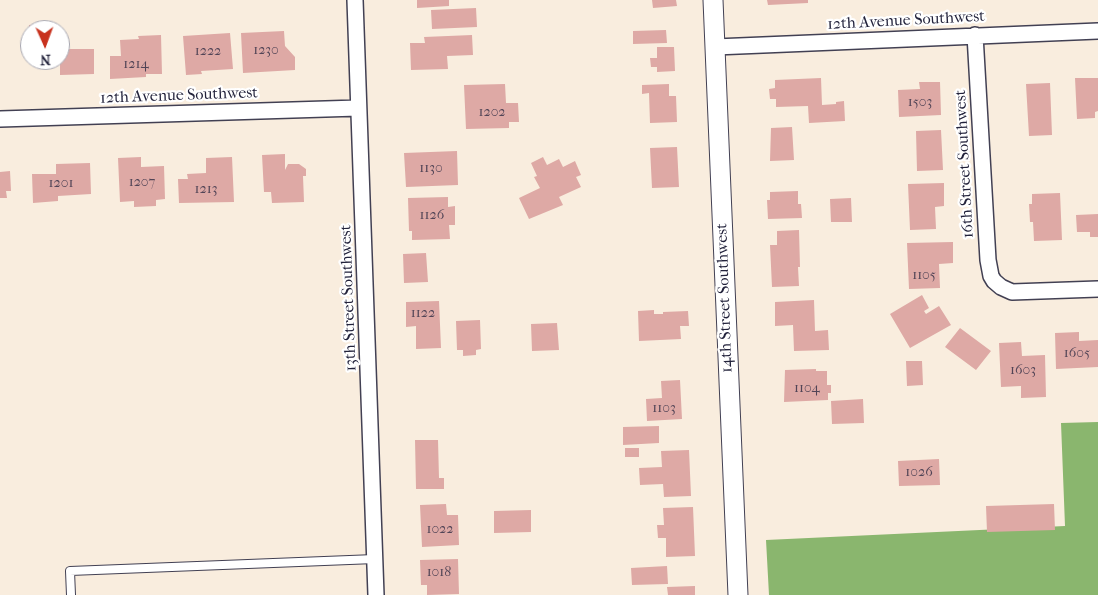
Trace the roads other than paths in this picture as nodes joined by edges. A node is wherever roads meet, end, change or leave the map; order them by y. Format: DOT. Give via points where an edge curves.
graph roads {
  1 [pos="355,0"];
  2 [pos="713,0"];
  3 [pos="1098,31"];
  4 [pos="975,35"];
  5 [pos="715,47"];
  6 [pos="358,108"];
  7 [pos="0,119"];
  8 [pos="1098,289"];
  9 [pos="375,559"];
  10 [pos="71,595"];
  11 [pos="376,595"];
  12 [pos="738,595"];
  1 -- 6 [label="street, 13th Street Southwest"];
  2 -- 5 [label="street, 14th Street Southwest"];
  3 -- 4 [label="street, 12th Avenue Southwest"];
  4 -- 5 [label="street, 12th Avenue Southwest"];
  4 -- 8 [label="street, 16th Street Southwest" via="991,276 1001,287 1016,293"];
  5 -- 12 [label="street, 14th Street Southwest"];
  6 -- 7 [label="street, 12th Avenue Southwest"];
  6 -- 9 [label="street, 13th Street Southwest"];
  9 -- 10 [label="lane" via="70,571"];
  9 -- 11 [label="street, 13th Street Southwest"];
}
